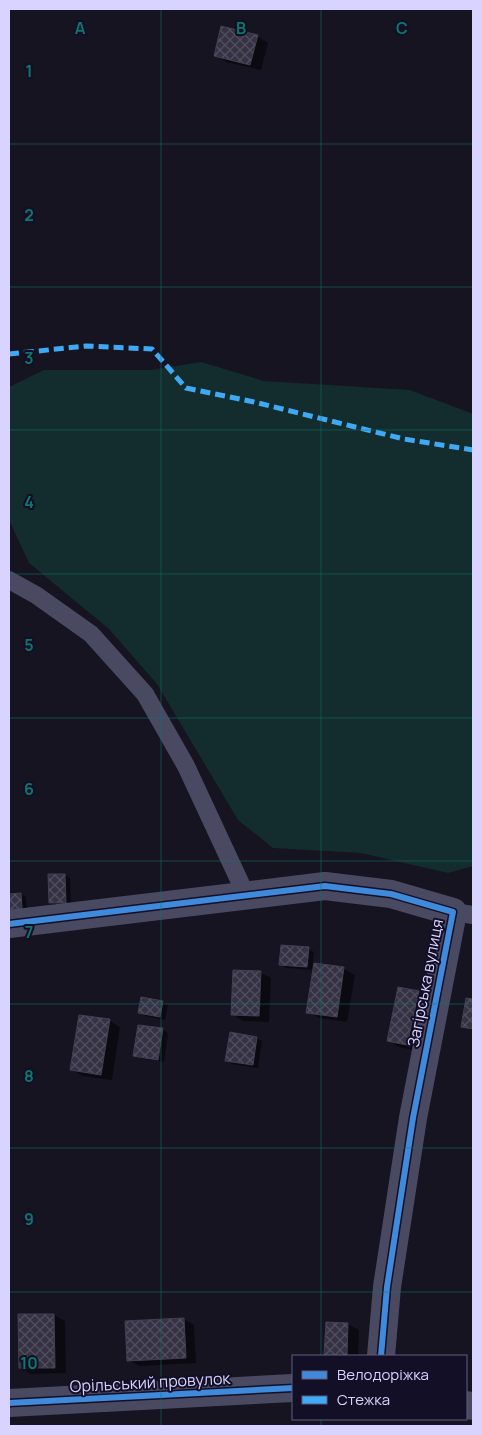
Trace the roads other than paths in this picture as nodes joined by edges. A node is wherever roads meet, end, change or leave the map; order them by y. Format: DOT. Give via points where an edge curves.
graph roads {
  1 [pos="9,580"];
  2 [pos="246,895"];
  3 [pos="463,914"];
  4 [pos="9,924"];
  5 [pos="381,1355"];
  6 [pos="292,1388"];
  7 [pos="9,1403"];
  1 -- 2 [label="lane" via="91,634 145,694 186,766"];
  2 -- 3 [label="street, Загірська вулиця" via="325,886 391,894"];
  2 -- 4 [label="street, Загірська вулиця"];
  3 -- 5 [label="street, Загірська вулиця" via="413,1118 387,1287"];
  6 -- 7 [label="street, Орільський провулок"];
}
